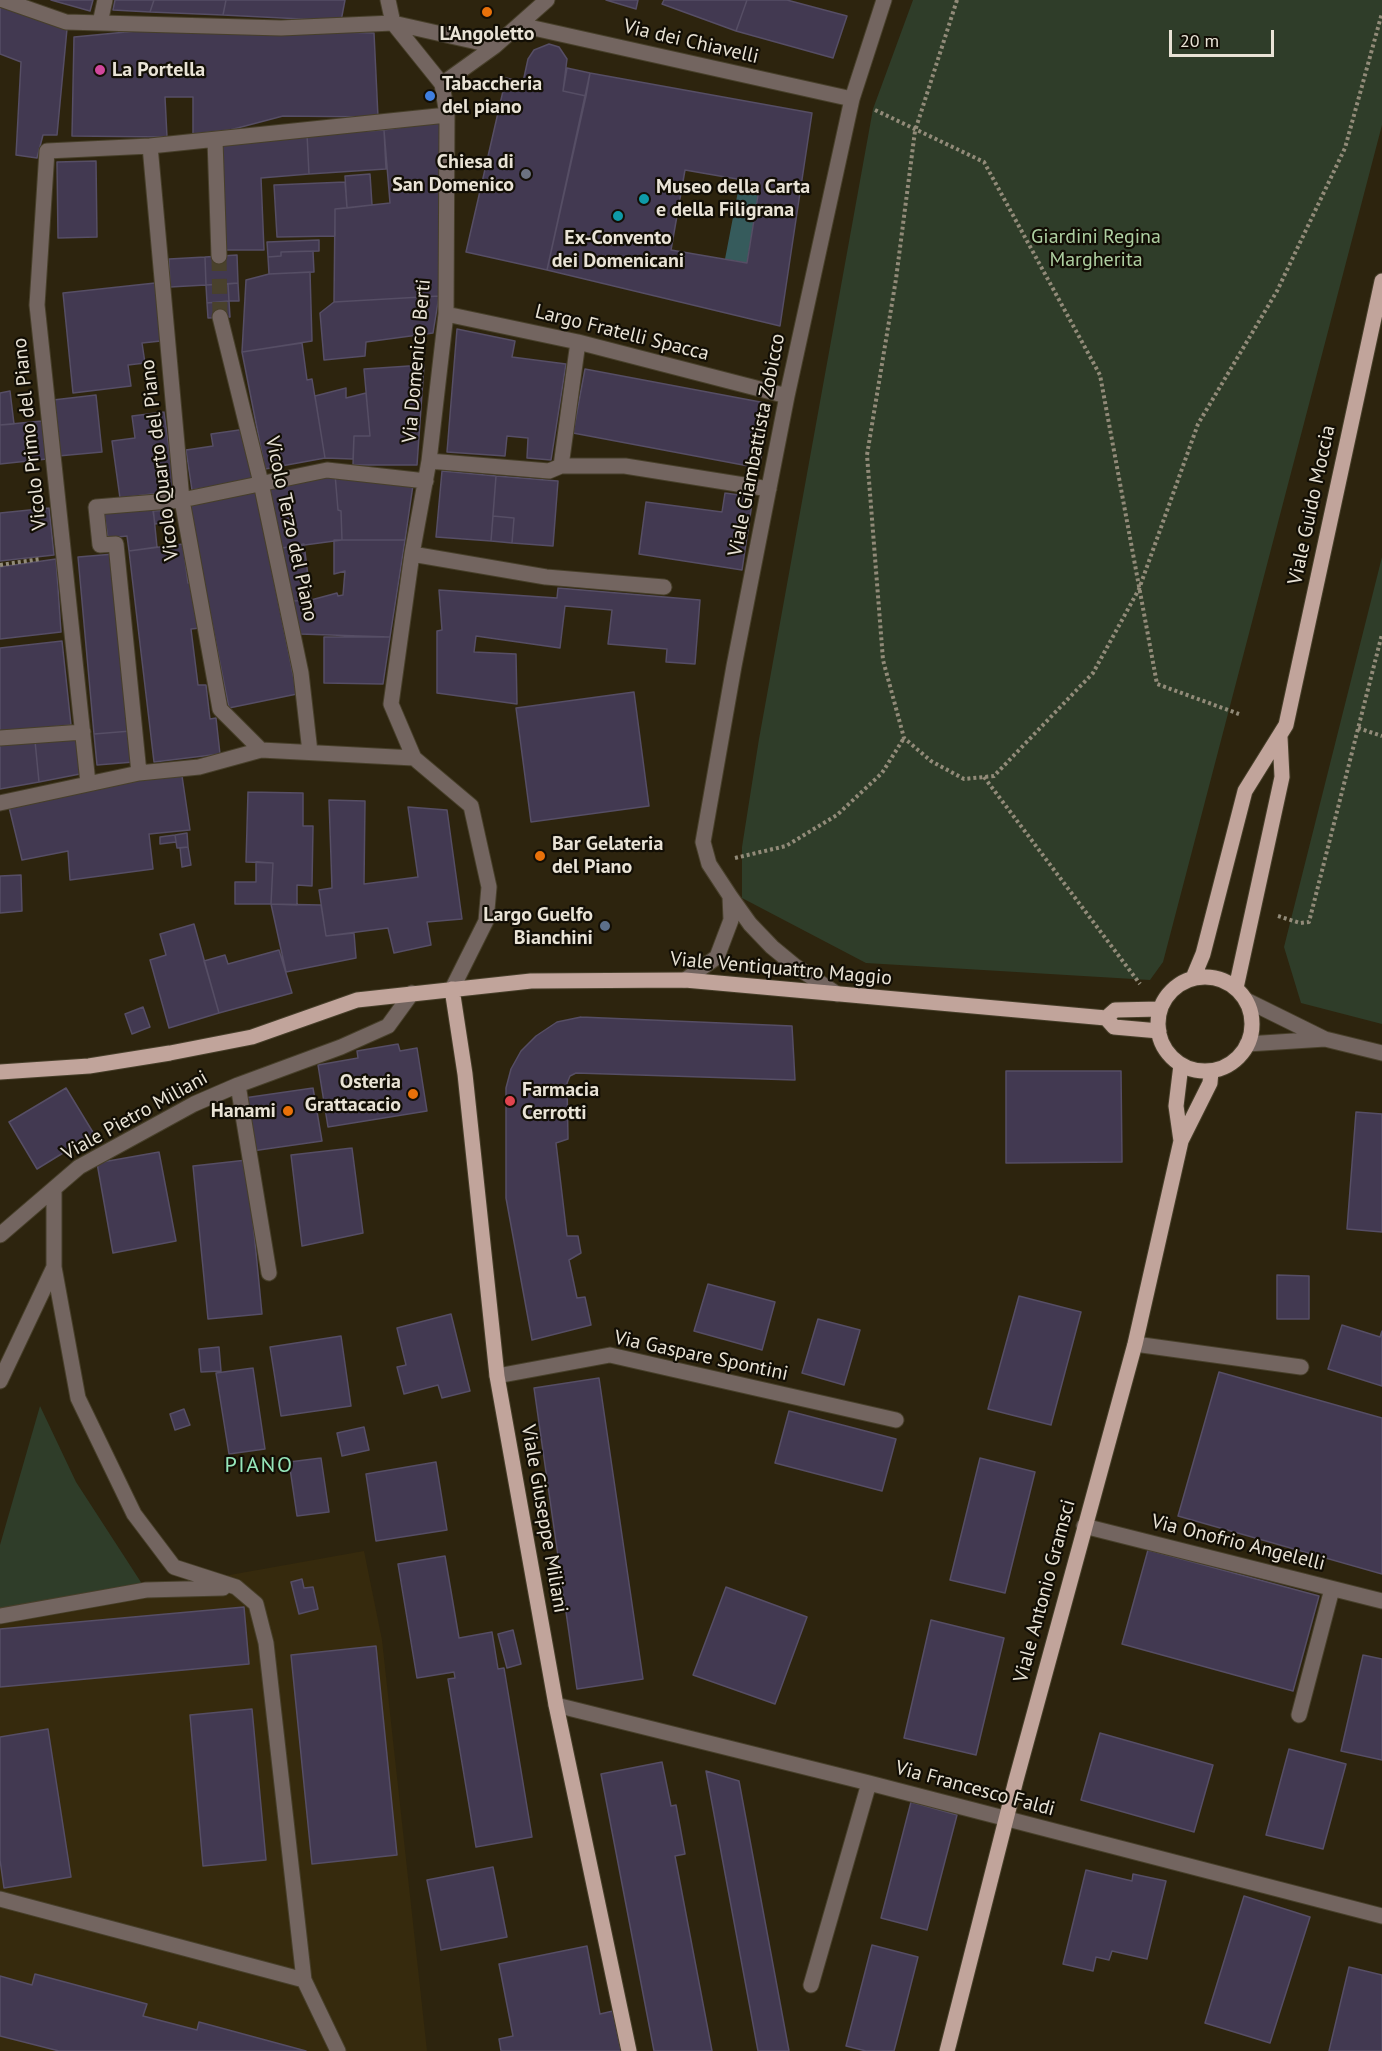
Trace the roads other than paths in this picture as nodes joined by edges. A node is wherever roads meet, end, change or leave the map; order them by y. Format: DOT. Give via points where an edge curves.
graph roads {
  1 [pos="3,0"];
  2 [pos="105,0"];
  3 [pos="388,0"];
  4 [pos="547,0"];
  5 [pos="884,0"];
  6 [pos="100,23"];
  7 [pos="393,23"];
  8 [pos="520,25"];
  9 [pos="495,46"];
  10 [pos="441,84"];
  11 [pos="852,99"];
  12 [pos="447,116"];
  13 [pos="215,140"];
  14 [pos="150,146"];
  15 [pos="219,256"];
  16 [pos="1382,281"];
  17 [pos="446,314"];
  18 [pos="220,317"];
  19 [pos="578,342"];
  20 [pos="787,396"];
  21 [pos="429,461"];
  22 [pos="561,466"];
  23 [pos="426,481"];
  24 [pos="261,483"];
  25 [pos="769,489"];
  26 [pos="182,500"];
  27 [pos="412,554"];
  28 [pos="664,587"];
  29 [pos="83,732"];
  30 [pos="1280,737"];
  31 [pos="0,738"];
  32 [pos="261,750"];
  33 [pos="310,752"];
  34 [pos="414,758"];
  35 [pos="139,773"];
  36 [pos="88,783"];
  37 [pos="0,803"];
  38 [pos="730,896"];
  39 [pos="1193,978"];
  40 [pos="686,980"];
  41 [pos="452,989"];
  42 [pos="412,993"];
  43 [pos="837,994"];
  44 [pos="1241,994"];
  45 [pos="1160,1009"];
  46 [pos="1106,1018"];
  47 [pos="1159,1031"];
  48 [pos="1325,1040"];
  49 [pos="1247,1044"];
  50 [pos="1382,1053"];
  51 [pos="1181,1065"];
  52 [pos="0,1071"];
  53 [pos="1211,1071"];
  54 [pos="238,1084"];
  55 [pos="1181,1141"];
  56 [pos="54,1188"];
  57 [pos="0,1235"];
  58 [pos="54,1267"];
  59 [pos="268,1273"];
  60 [pos="1135,1344"];
  61 [pos="1301,1367"];
  62 [pos="497,1376"];
  63 [pos="0,1381"];
  64 [pos="896,1420"];
  65 [pos="1084,1526"];
  66 [pos="236,1587"];
  67 [pos="1332,1589"];
  68 [pos="1382,1601"];
  69 [pos="0,1616"];
  70 [pos="556,1705"];
  71 [pos="1299,1715"];
  72 [pos="869,1783"];
  73 [pos="1006,1819"];
  74 [pos="0,1899"];
  75 [pos="1382,1916"];
  76 [pos="304,1980"];
  77 [pos="811,1985"];
  78 [pos="338,2051"];
  79 [pos="629,2051"];
  80 [pos="947,2051"];
  1 -- 6 [label="street" via="66,22"];
  2 -- 6 [label="street"];
  3 -- 7 [label="street"];
  4 -- 8 [label="street"];
  5 -- 11 [label="street, Viale Giambattista Zobicco"];
  6 -- 7 [label="street" via="281,28"];
  7 -- 9 [label="street"];
  7 -- 10 [label="street"];
  8 -- 9 [label="street"];
  8 -- 11 [label="street, Via dei Chiavelli"];
  9 -- 10 [label="street"];
  10 -- 12 [label="street, Via Domenico Berti"];
  11 -- 20 [label="street, Viale Giambattista Zobicco"];
  12 -- 13 [label="street, Vicolo Primo del Piano"];
  12 -- 17 [label="street, Via Domenico Berti"];
  13 -- 14 [label="street, Vicolo Primo del Piano"];
  13 -- 15 [label="street"];
  14 -- 26 [label="street, Vicolo Quarto del Piano"];
  14 -- 29 [label="street, Vicolo Primo del Piano" via="47,151 37,305"];
  16 -- 30 [label="main road, Viale Guido Moccia"];
  17 -- 19 [label="street, Largo Fratelli Spacca"];
  17 -- 21 [label="street, Via Domenico Berti"];
  18 -- 24 [label="street, Vicolo Terzo del Piano"];
  19 -- 20 [label="street, Largo Fratelli Spacca"];
  19 -- 22 [label="street"];
  20 -- 25 [label="street, Viale Giambattista Zobicco"];
  21 -- 22 [label="street, Via Domenico Berti" via="549,471"];
  21 -- 23 [label="street, Via Domenico Berti"];
  22 -- 25 [label="street, Via Domenico Berti" via="625,466"];
  23 -- 24 [label="street" via="327,470"];
  23 -- 27 [label="street, Via Domenico Berti"];
  24 -- 26 [label="street"];
  24 -- 33 [label="street, Vicolo Terzo del Piano" via="301,673"];
  25 -- 38 [label="street, Viale Giambattista Zobicco" via="703,842 710,864"];
  26 -- 32 [label="street, Vicolo Quarto del Piano" via="220,709"];
  26 -- 35 [label="street" via="96,507 100,545 116,544"];
  27 -- 28 [label="street" via="546,577"];
  27 -- 34 [label="street, Via Domenico Berti" via="391,704"];
  29 -- 31 [label="street"];
  29 -- 36 [label="street, Vicolo Primo del Piano"];
  30 -- 39 [label="main road, Viale Guido Moccia" via="1245,791 1203,954"];
  30 -- 44 [label="main road, Viale Guido Moccia" via="1282,777"];
  32 -- 33 [label="street"];
  32 -- 35 [label="street" via="199,767"];
  33 -- 34 [label="street"];
  34 -- 41 [label="street" via="471,806 489,887 486,921"];
  35 -- 36 [label="street"];
  36 -- 37 [label="street"];
  38 -- 40 [label="street" via="731,920 717,957"];
  38 -- 43 [label="street, Viale Giambattista Zobicco" via="772,947"];
  39 -- 44 [label="main road" via="1223,980"];
  39 -- 45 [label="main road" via="1168,994"];
  40 -- 41 [label="main road, Viale Ventiquattro Maggio" via="531,981"];
  40 -- 43 [label="main road, Viale Ventiquattro Maggio"];
  41 -- 42 [label="main road, Viale Ventiquattro Maggio"];
  41 -- 62 [label="main road, Viale Giuseppe Miliani" via="465,1074"];
  42 -- 52 [label="main road, Viale Ventiquattro Maggio" via="357,1000 252,1037 170,1053 89,1066"];
  42 -- 54 [label="street, Viale Pietro Miliani" via="388,1026"];
  43 -- 46 [label="main road, Viale Ventiquattro Maggio"];
  44 -- 48 [label="street"];
  44 -- 49 [label="main road, Viale Guido Moccia" via="1251,1014"];
  45 -- 46 [label="main road, Viale Ventiquattro Maggio" via="1115,1010"];
  45 -- 47 [label="main road"];
  46 -- 47 [label="main road, Viale Ventiquattro Maggio" via="1114,1027"];
  47 -- 51 [label="main road" via="1169,1055"];
  48 -- 49 [label="street"];
  48 -- 50 [label="street"];
  49 -- 53 [label="main road" via="1226,1066"];
  51 -- 53 [label="main road"];
  51 -- 55 [label="main road, Viale Antonio Gramsci" via="1176,1106"];
  53 -- 55 [label="main road, Viale Antonio Gramsci" via="1210,1083"];
  54 -- 56 [label="street, Viale Pietro Miliani" via="79,1167"];
  54 -- 59 [label="street"];
  55 -- 60 [label="main road, Viale Antonio Gramsci"];
  56 -- 57 [label="street, Viale Pietro Miliani"];
  56 -- 58 [label="street"];
  58 -- 63 [label="street"];
  58 -- 66 [label="street" via="78,1398 134,1514 174,1567"];
  60 -- 61 [label="street"];
  60 -- 65 [label="main road, Viale Antonio Gramsci"];
  62 -- 64 [label="street, Via Gaspare Spontini" via="610,1355"];
  62 -- 70 [label="main road, Viale Giuseppe Miliani"];
  65 -- 67 [label="street, Via Onofrio Angelelli"];
  65 -- 73 [label="main road, Viale Antonio Gramsci"];
  66 -- 69 [label="street" via="146,1590"];
  66 -- 76 [label="street" via="256,1604 266,1643"];
  67 -- 68 [label="street, Via Onofrio Angelelli"];
  67 -- 71 [label="street"];
  70 -- 72 [label="street, Via Francesco Faldi"];
  70 -- 79 [label="main road, Viale Giuseppe Miliani"];
  72 -- 73 [label="street, Via Francesco Faldi"];
  72 -- 77 [label="street"];
  73 -- 75 [label="street, Via Francesco Faldi"];
  73 -- 80 [label="main road, Viale Antonio Gramsci"];
  74 -- 76 [label="street"];
  76 -- 78 [label="street"];
}
